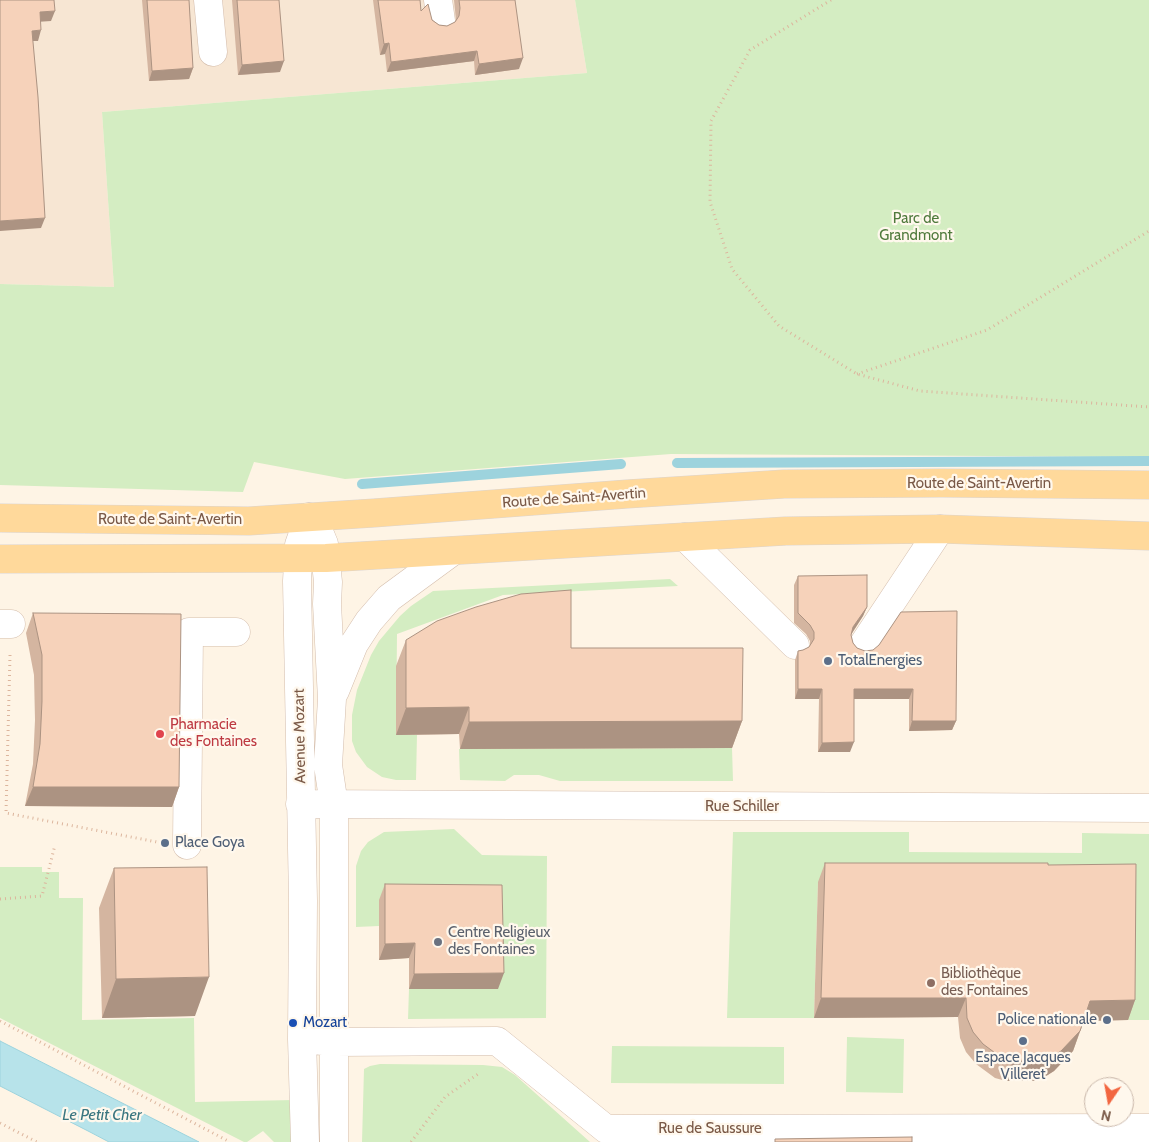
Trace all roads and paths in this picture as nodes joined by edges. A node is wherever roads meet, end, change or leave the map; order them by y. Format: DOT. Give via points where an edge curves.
graph roads {
  1 [pos="208,0"];
  2 [pos="831,0"];
  3 [pos="213,52"];
  4 [pos="1149,231"];
  5 [pos="857,374"];
  6 [pos="1149,407"];
  7 [pos="1149,485"];
  8 [pos="309,517"];
  9 [pos="0,518"];
  10 [pos="940,529"];
  11 [pos="1149,536"];
  12 [pos="685,538"];
  13 [pos="453,551"];
  14 [pos="326,558"];
  15 [pos="0,559"];
  16 [pos="298,559"];
  17 [pos="5,624"];
  18 [pos="236,632"];
  19 [pos="863,644"];
  20 [pos="795,645"];
  21 [pos="332,699"];
  22 [pos="300,804"];
  23 [pos="334,805"];
  24 [pos="1149,808"];
  25 [pos="158,842"];
  26 [pos="56,845"];
  27 [pos="187,845"];
  28 [pos="0,899"];
  29 [pos="0,1021"];
  30 [pos="302,1039"];
  31 [pos="334,1042"];
  32 [pos="525,1064"];
  33 [pos="0,1123"];
  34 [pos="1149,1128"];
  35 [pos="37,1142"];
  36 [pos="230,1142"];
  37 [pos="305,1142"];
  38 [pos="334,1142"];
  39 [pos="411,1142"];
  1 -- 3 [label="street"];
  2 -- 5 [label="path" via="750,50 712,121 710,202 732,270 779,326"];
  4 -- 5 [label="path" via="987,330"];
  5 -- 6 [label="path" via="920,391"];
  7 -- 8 [label="main road, Route de Saint-Avertin" via="784,484"];
  8 -- 9 [label="main road, Route de Saint-Avertin" via="249,521"];
  8 -- 14 [label="street, Avenue Mozart" via="324,544"];
  8 -- 16 [label="street, Avenue Mozart"];
  10 -- 11 [label="main road"];
  10 -- 12 [label="main road" via="786,531"];
  10 -- 19 [label="street"];
  12 -- 13 [label="main road"];
  12 -- 20 [label="street"];
  13 -- 14 [label="main road"];
  13 -- 21 [label="street, Avenue Mozart" via="389,598 369,622 354,644"];
  14 -- 16 [label="main road"];
  14 -- 21 [label="street, Avenue Mozart"];
  15 -- 16 [label="main road"];
  16 -- 22 [label="street, Avenue Mozart"];
  17 -- 25 [label="path" via="6,813"];
  18 -- 27 [label="street" via="189,632"];
  21 -- 23 [label="street, Avenue Mozart" via="328,765"];
  22 -- 23 [label="street, Rue Schiller"];
  22 -- 30 [label="street, Avenue Mozart"];
  23 -- 24 [label="street, Rue Schiller"];
  23 -- 31 [label="street, Avenue Mozart"];
  26 -- 28 [label="path" via="42,896"];
  29 -- 36 [label="path"];
  30 -- 31 [label="street, Rue de Saussure"];
  30 -- 37 [label="street, Avenue Mozart"];
  31 -- 32 [label="street, Rue de Saussure" via="496,1040"];
  31 -- 38 [label="street, Avenue Mozart"];
  32 -- 34 [label="street, Rue de Saussure" via="606,1129"];
  32 -- 39 [label="path" via="477,1074 445,1097"];
  33 -- 35 [label="path"];
}
